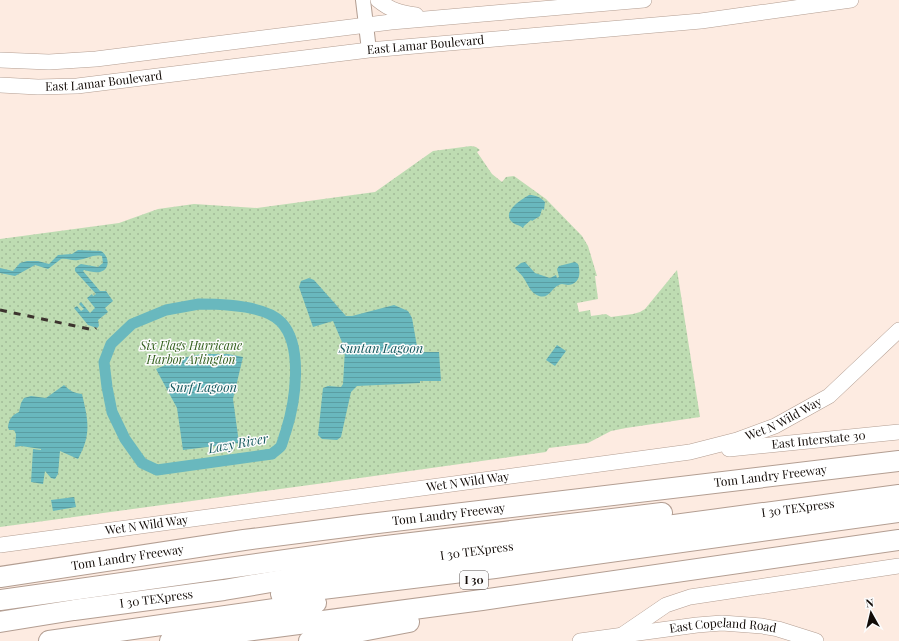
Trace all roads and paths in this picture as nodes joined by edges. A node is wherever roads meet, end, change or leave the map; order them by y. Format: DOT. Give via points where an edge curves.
graph roads {
  1 [pos="363,0"];
  2 [pos="378,0"];
  3 [pos="644,0"];
  4 [pos="851,0"];
  5 [pos="439,18"];
  6 [pos="366,25"];
  7 [pos="370,50"];
  8 [pos="0,60"];
  9 [pos="75,61"];
  10 [pos="0,85"];
  11 [pos="77,86"];
  12 [pos="899,330"];
  13 [pos="899,432"];
  14 [pos="690,452"];
  15 [pos="899,461"];
  16 [pos="899,495"];
  17 [pos="808,507"];
  18 [pos="899,512"];
  19 [pos="899,519"];
  20 [pos="899,540"];
  21 [pos="0,545"];
  22 [pos="899,566"];
  23 [pos="0,577"];
  24 [pos="0,600"];
  25 [pos="482,600"];
  26 [pos="0,622"];
  27 [pos="54,626"];
  28 [pos="0,634"];
  29 [pos="622,638"];
  30 [pos="170,641"];
  31 [pos="309,641"];
  32 [pos="580,641"];
  33 [pos="816,641"];
  1 -- 6 [label="street"];
  2 -- 5 [label="main road" via="400,13"];
  3 -- 5 [label="main road, East Lamar Boulevard"];
  4 -- 7 [label="main road, East Lamar Boulevard" via="688,23"];
  5 -- 6 [label="main road, East Lamar Boulevard"];
  6 -- 7 [label="street"];
  6 -- 9 [label="main road, East Lamar Boulevard"];
  7 -- 11 [label="main road, East Lamar Boulevard"];
  8 -- 9 [label="main road, East Lamar Boulevard"];
  9 -- 11 [label="main road"];
  10 -- 11 [label="main road, East Lamar Boulevard"];
  12 -- 14 [label="main road, Wet N Wild Way" via="829,396 775,426"];
  13 -- 14 [label="main road, East Interstate 30"];
  14 -- 21 [label="main road, Wet N Wild Way"];
  15 -- 23 [label="highway, Tom Landry Freeway" via="314,531"];
  16 -- 17 [label="highway, I 30 TEXpress"];
  17 -- 24 [label="highway" via="713,508 600,520 378,547"];
  17 -- 27 [label="highway, I 30 TEXpress" via="441,556 224,590"];
  18 -- 27 [label="highway, I 30 TEXpress"];
  19 -- 27 [label="highway, I 30"];
  20 -- 25 [label="highway, I 30"];
  22 -- 29 [label="main road" via="690,597 666,605"];
  25 -- 30 [label="highway, I 30"];
  25 -- 31 [label="highway" via="442,616"];
  26 -- 27 [label="highway"];
  27 -- 28 [label="highway"];
  29 -- 32 [label="main road, East Copeland Road"];
  29 -- 33 [label="main road, East Copeland Road" via="697,625 735,623 778,629"];
}
